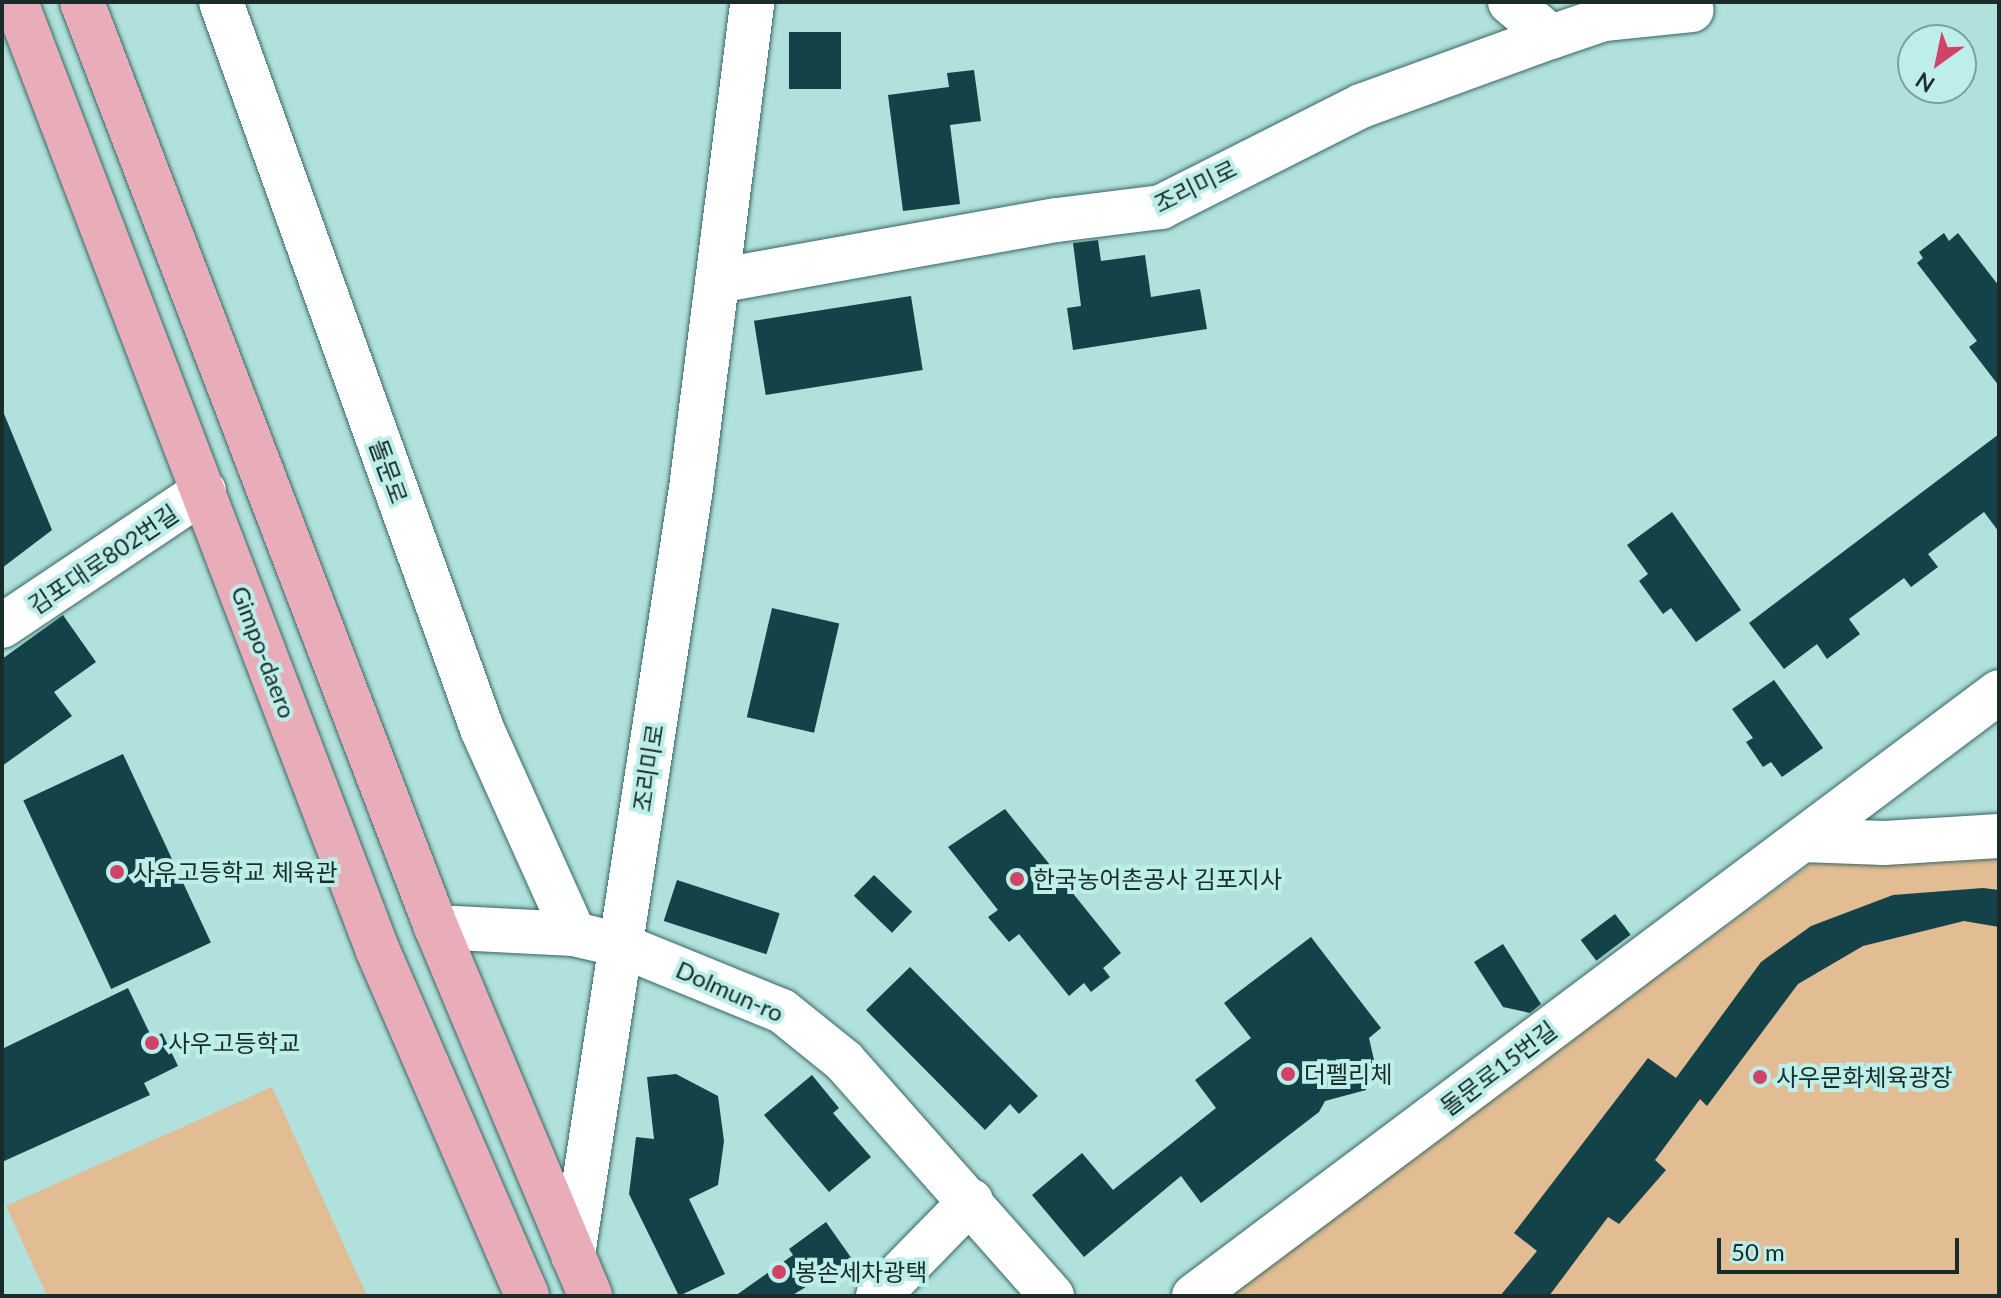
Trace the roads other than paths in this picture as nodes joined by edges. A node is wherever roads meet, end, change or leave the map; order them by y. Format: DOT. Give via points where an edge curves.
graph roads {
  1 [pos="13,2"];
  2 [pos="82,2"];
  3 [pos="221,2"];
  4 [pos="752,2"];
  5 [pos="1510,2"];
  6 [pos="2,5"];
  7 [pos="1692,10"];
  8 [pos="1551,37"];
  9 [pos="717,281"];
  10 [pos="204,491"];
  11 [pos="2,626"];
  12 [pos="1999,692"];
  13 [pos="1999,836"];
  14 [pos="1802,840"];
  15 [pos="436,927"];
  16 [pos="574,934"];
  17 [pos="620,945"];
  18 [pos="378,951"];
  19 [pos="971,1201"];
  20 [pos="585,1283"];
  21 [pos="493,1296"];
  22 [pos="527,1296"];
  23 [pos="878,1296"];
  24 [pos="1052,1296"];
  25 [pos="1194,1296"];
  1 -- 6 [label="street"];
  1 -- 10 [label="main road, Gimpo-daero"];
  2 -- 15 [label="main road"];
  3 -- 16 [label="street, 돌문로" via="482,729"];
  4 -- 9 [label="street, 조리미로"];
  5 -- 8 [label="street"];
  7 -- 8 [label="street, 조리미로" via="1604,19"];
  8 -- 9 [label="street, 조리미로" via="1348,112 1161,207 1057,220"];
  9 -- 17 [label="street, 조리미로" via="689,503"];
  10 -- 11 [label="street, 김포대로802번길"];
  10 -- 18 [label="main road, Gimpo-daero"];
  12 -- 14 [label="street, 돌문로15번길"];
  13 -- 14 [label="street" via="1884,843"];
  14 -- 25 [label="street, 돌문로15번길"];
  15 -- 16 [label="street, Dolmun-ro"];
  15 -- 20 [label="main road"];
  16 -- 17 [label="street, Dolmun-ro"];
  17 -- 19 [label="street, Dolmun-ro" via="782,1011 816,1035"];
  17 -- 20 [label="street, 조리미로"];
  18 -- 21 [label="main road"];
  18 -- 22 [label="main road, Gimpo-daero"];
  19 -- 23 [label="street"];
  19 -- 24 [label="street, Dolmun-ro"];
}
